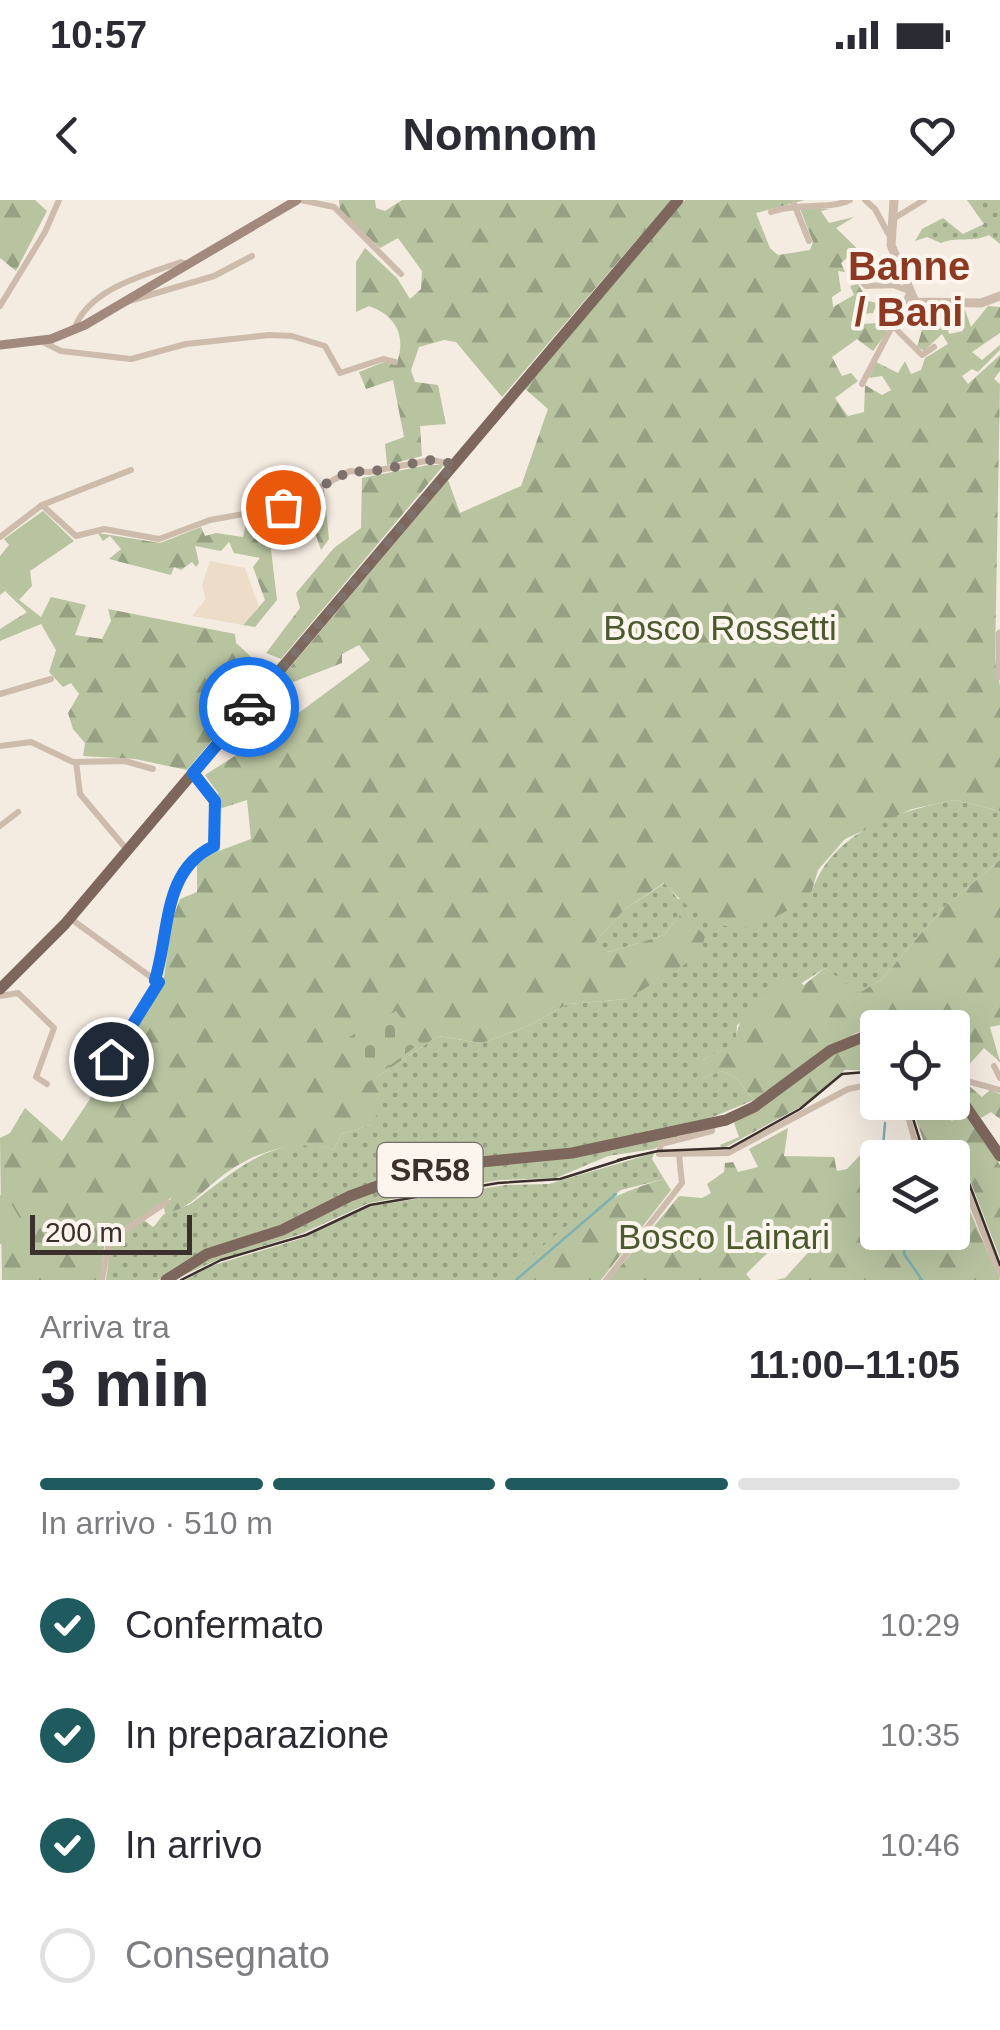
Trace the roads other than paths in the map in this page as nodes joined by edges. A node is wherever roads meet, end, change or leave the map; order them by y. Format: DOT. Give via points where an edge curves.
graph roads {
  1 [pos="58,200"];
  2 [pos="296,200"];
  3 [pos="678,200"];
  4 [pos="850,200"];
  5 [pos="894,200"];
  6 [pos="924,200"];
  7 [pos="867,201"];
  8 [pos="794,204"];
  9 [pos="771,212"];
  10 [pos="893,218"];
  11 [pos="890,236"];
  12 [pos="809,241"];
  13 [pos="252,256"];
  14 [pos="187,264"];
  15 [pos="401,274"];
  16 [pos="855,274"];
  17 [pos="908,296"];
  18 [pos="1000,296"];
  19 [pos="125,301"];
  20 [pos="0,306"];
  21 [pos="895,328"];
  22 [pos="74,330"];
  23 [pos="41,341"];
  24 [pos="0,345"];
  25 [pos="934,347"];
  26 [pos="395,362"];
  27 [pos="862,384"];
  28 [pos="454,464"];
  29 [pos="132,470"];
  30 [pos="42,506"];
  31 [pos="0,538"];
  32 [pos="1000,634"];
  33 [pos="1000,676"];
  34 [pos="51,680"];
  35 [pos="0,694"];
  36 [pos="0,746"];
  37 [pos="76,762"];
  38 [pos="153,769"];
  39 [pos="193,773"];
  40 [pos="18,812"];
  41 [pos="0,826"];
  42 [pos="128,851"];
  43 [pos="70,918"];
  44 [pos="155,980"];
  45 [pos="0,992"];
  46 [pos="860,1038"];
  47 [pos="994,1066"];
  48 [pos="95,1076"];
  49 [pos="1000,1078"];
  50 [pos="970,1082"];
  51 [pos="47,1084"];
  52 [pos="860,1088"];
  53 [pos="1000,1090"];
  54 [pos="970,1112"];
  55 [pos="713,1123"];
  56 [pos="680,1154"];
  57 [pos="1000,1156"];
  58 [pos="970,1201"];
  59 [pos="167,1202"];
  60 [pos="1000,1274"];
  61 [pos="102,1280"];
  62 [pos="166,1280"];
  63 [pos="606,1280"];
  1 -- 20 [label="street"];
  2 -- 14 [label="main road"];
  2 -- 15 [label="street" via="334,207"];
  3 -- 28 [label="main road"];
  4 -- 8 [label="street"];
  5 -- 10 [label="street"];
  6 -- 10 [label="street"];
  7 -- 11 [label="street"];
  8 -- 9 [label="street"];
  8 -- 12 [label="street"];
  10 -- 11 [label="street"];
  11 -- 17 [label="street"];
  13 -- 19 [label="street" via="214,276"];
  14 -- 19 [label="main road"];
  14 -- 22 [label="street" via="114,288"];
  16 -- 17 [label="street" via="866,286 893,286"];
  17 -- 18 [label="street" via="918,304 980,303"];
  17 -- 21 [label="street"];
  19 -- 22 [label="main road"];
  21 -- 25 [label="street" via="922,354"];
  21 -- 27 [label="street" via="883,337"];
  22 -- 23 [label="main road"];
  23 -- 24 [label="main road"];
  23 -- 26 [label="street" via="61,352 131,359 186,344 284,335 324,346 340,373 383,359"];
  28 -- 30 [label="street" via="431,460 350,471 283,507 210,520 154,540 104,529 73,536"];
  28 -- 39 [label="main road"];
  29 -- 30 [label="street"];
  30 -- 31 [label="street"];
  32 -- 33 [label="street"];
  34 -- 35 [label="street"];
  36 -- 37 [label="street" via="36,742"];
  37 -- 38 [label="street" via="125,761"];
  37 -- 42 [label="street" via="80,794"];
  39 -- 42 [label="main road"];
  39 -- 44 [label="street" via="215,801 214,846 191,859 180,875"];
  40 -- 41 [label="street"];
  42 -- 43 [label="main road"];
  43 -- 44 [label="street"];
  43 -- 45 [label="main road"];
  44 -- 48 [label="street" via="116,1052"];
  45 -- 51 [label="street" via="18,993 54,1028 36,1078"];
  46 -- 55 [label="main road, SR58" via="754,1107"];
  47 -- 49 [label="street"];
  50 -- 53 [label="street"];
  52 -- 56 [label="street" via="728,1154"];
  54 -- 57 [label="main road"];
  55 -- 56 [label="street" via="712,1132 659,1147 659,1154"];
  55 -- 62 [label="main road, SR58" via="572,1154 405,1176 282,1230 207,1254"];
  56 -- 63 [label="street" via="682,1183"];
  58 -- 60 [label="street"];
  59 -- 61 [label="street" via="106,1244"];
}
